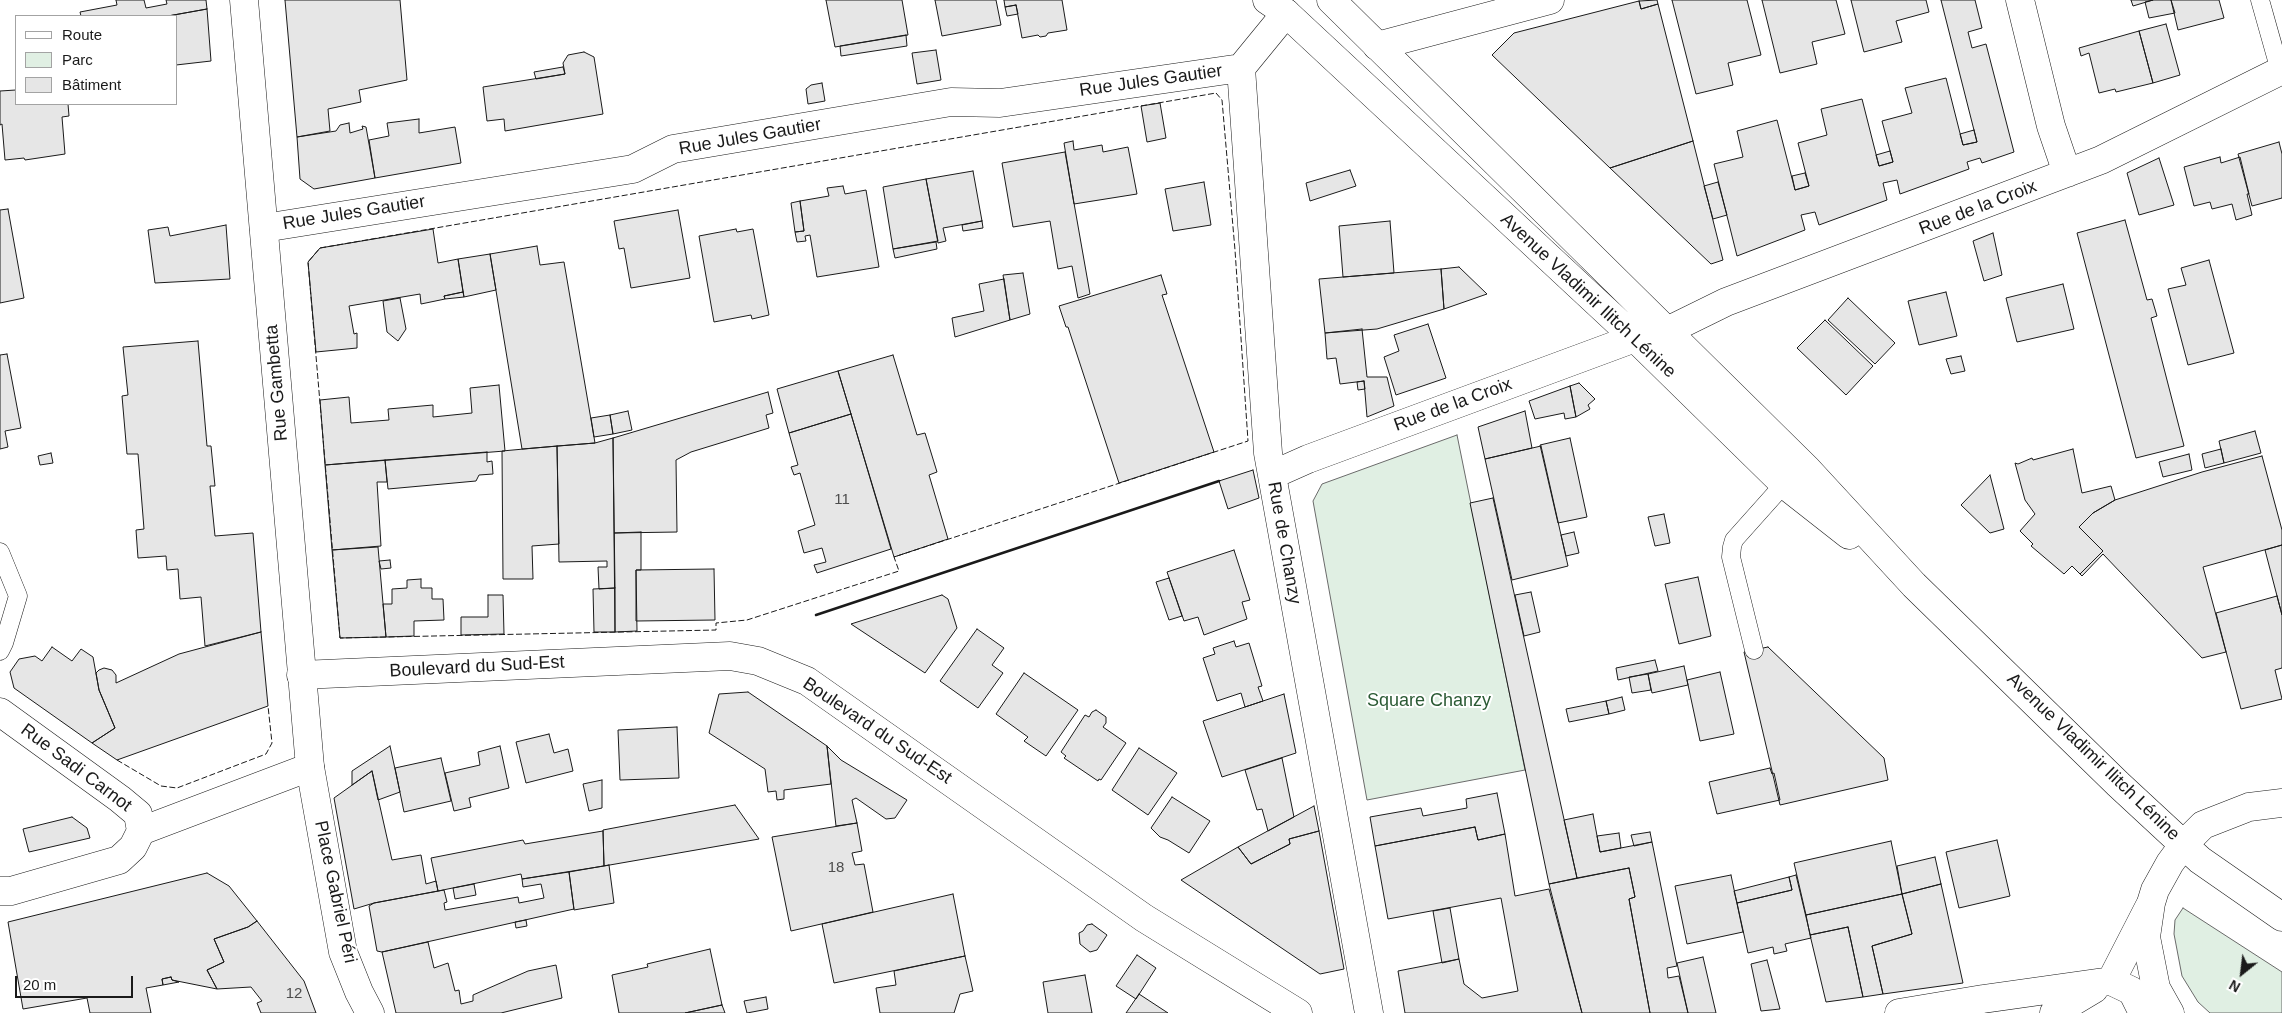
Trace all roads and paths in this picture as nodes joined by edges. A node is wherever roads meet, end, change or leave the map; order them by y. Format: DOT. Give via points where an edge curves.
graph roads {
  1 [pos="244,0"];
  2 [pos="1331,0"];
  3 [pos="1550,0"];
  4 [pos="2020,0"];
  5 [pos="2260,0"];
  6 [pos="1276,4"];
  7 [pos="1377,46"];
  8 [pos="1241,68"];
  9 [pos="2281,70"];
  10 [pos="2067,173"];
  11 [pos="264,228"];
  12 [pos="1667,331"];
  13 [pos="1634,338"];
  14 [pos="1272,475"];
  15 [pos="1784,484"];
  16 [pos="0,552"];
  17 [pos="1914,585"];
  18 [pos="1754,650"];
  19 [pos="0,651"];
  20 [pos="301,676"];
  21 [pos="3,719"];
  22 [pos="310,767"];
  23 [pos="2282,802"];
  24 [pos="141,831"];
  25 [pos="2184,844"];
  26 [pos="0,891"];
  27 [pos="2151,903"];
  28 [pos="2282,917"];
  29 [pos="2108,982"];
  30 [pos="370,1013"];
  31 [pos="1298,1013"];
  32 [pos="1369,1013"];
  33 [pos="1899,1013"];
  34 [pos="2054,1013"];
  35 [pos="2143,1013"];
  36 [pos="2170,1013"];
  1 -- 11 [label="street, Rue Gambetta"];
  2 -- 7 [label="street, Avenue Vladimir Ilitch Lénine"];
  3 -- 7 [label="street"];
  4 -- 10 [label="street" via="2051,126"];
  5 -- 9 [label="lane"];
  6 -- 8 [label="street"];
  6 -- 13 [label="street, Avenue Vladimir Ilitch Lénine"];
  7 -- 12 [label="street, Avenue Vladimir Ilitch Lénine"];
  8 -- 11 [label="street, Rue Jules Gautier" via="1000,103 951,102 673,149 633,169"];
  8 -- 14 [label="street, Rue de Chanzy" via="1266,434"];
  9 -- 10 [label="street, Rue de la Croix" via="2118,152"];
  10 -- 12 [label="street, Rue de la Croix" via="1726,302"];
  11 -- 20 [label="street, Rue Gambetta"];
  12 -- 17 [label="street, Avenue Vladimir Ilitch Lénine" via="1807,469"];
  13 -- 14 [label="street, Rue de la Croix"];
  13 -- 15 [label="street, Avenue Vladimir Ilitch Lénine"];
  14 -- 32 [label="street, Rue de Chanzy"];
  15 -- 17 [label="street, Avenue Vladimir Ilitch Lénine"];
  15 -- 18 [label="lane" via="1734,540 1732,547 1731,556"];
  16 -- 19 [label="lane" via="18,596"];
  17 -- 25 [label="street, Avenue Vladimir Ilitch Lénine"];
  20 -- 22 [label="street, Rue Gambetta"];
  20 -- 31 [label="street, Boulevard du Sud-Est" via="730,656 758,661 807,681 1144,918"];
  21 -- 24 [label="street, Rue Sadi Carnot" via="138,814"];
  22 -- 24 [label="street"];
  22 -- 30 [label="street, Place Gabriel Péri" via="344,952"];
  23 -- 25 [label="street" via="2236,810 2203,825"];
  24 -- 26 [label="street" via="133,847 119,860 10,891"];
  25 -- 27 [label="street" via="2170,863"];
  25 -- 28 [label="street, Avenue Vladimir Ilitch Lénine" via="2200,860"];
  27 -- 29 [label="street"];
  27 -- 36 [label="street" via="2146,937 2156,988"];
  29 -- 33 [label="street"];
  29 -- 34 [label="street"];
  29 -- 35 [label="street" via="2132,991"];
}
